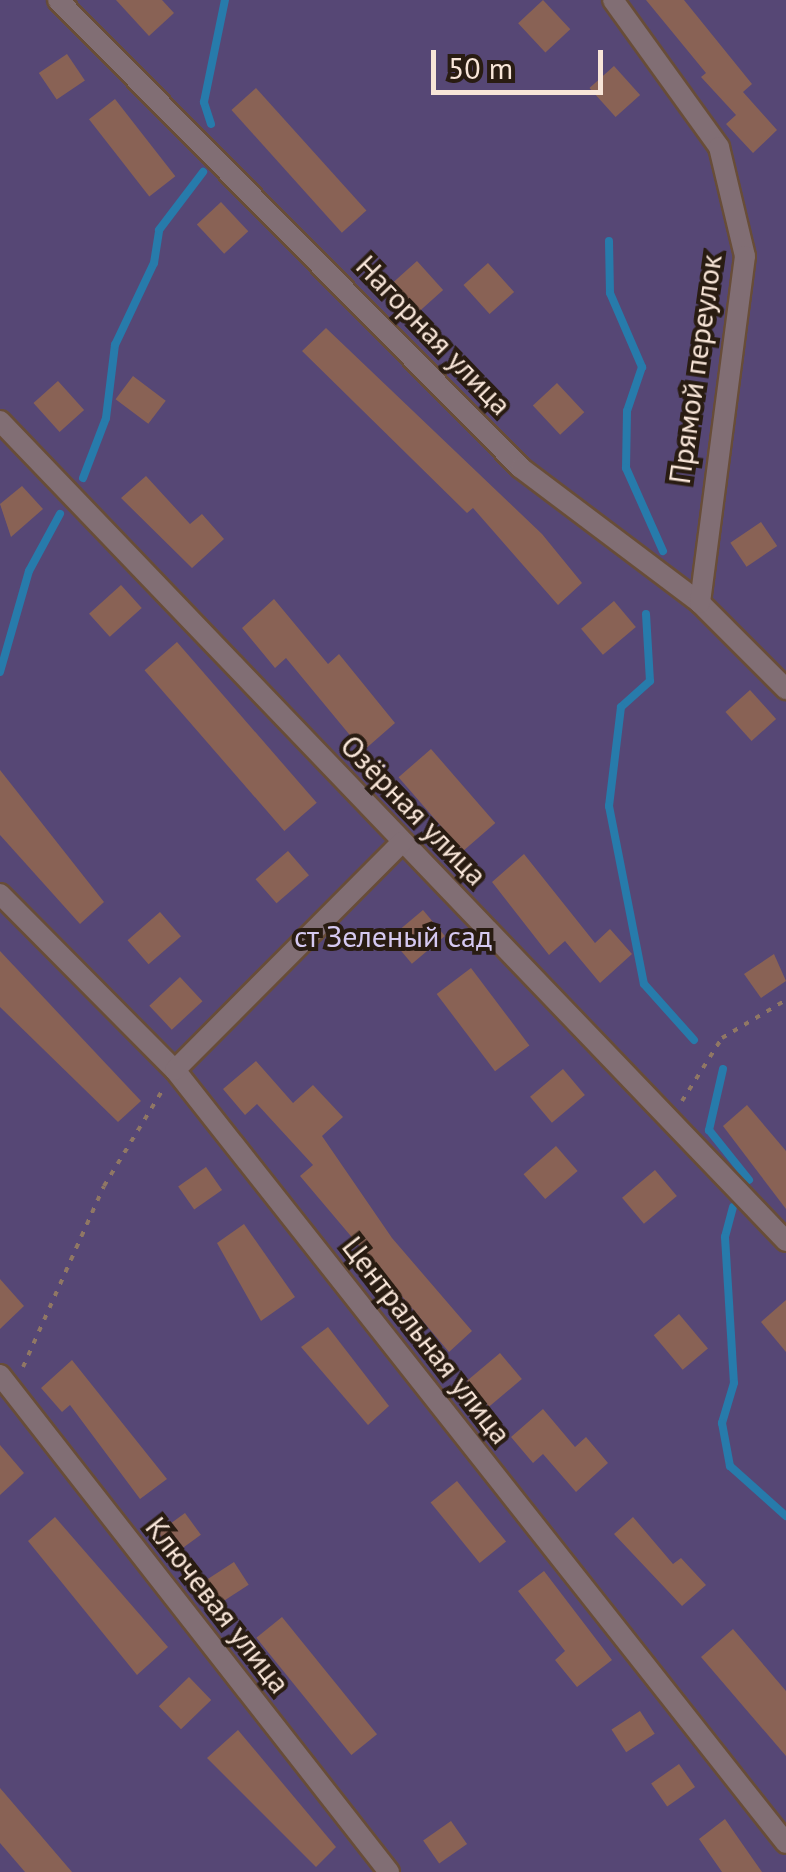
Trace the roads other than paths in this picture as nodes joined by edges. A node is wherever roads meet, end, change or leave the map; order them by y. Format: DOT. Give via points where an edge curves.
graph roads {
  1 [pos="58,0"];
  2 [pos="613,0"];
  3 [pos="0,421"];
  4 [pos="700,603"];
  5 [pos="786,688"];
  6 [pos="402,842"];
  7 [pos="0,894"];
  8 [pos="175,1070"];
  9 [pos="786,1241"];
  10 [pos="6,1382"];
  11 [pos="786,1843"];
  12 [pos="388,1872"];
  1 -- 4 [label="street, Нагорная улица" via="522,468"];
  2 -- 4 [label="street, Прямой переулок" via="719,147 745,256"];
  3 -- 6 [label="street, Озёрная улица"];
  4 -- 5 [label="street, Нагорная улица"];
  6 -- 8 [label="street"];
  6 -- 9 [label="street, Озёрная улица"];
  7 -- 8 [label="street, Центральная улица"];
  8 -- 11 [label="street, Центральная улица"];
  10 -- 12 [label="street, Ключевая улица"];
}
